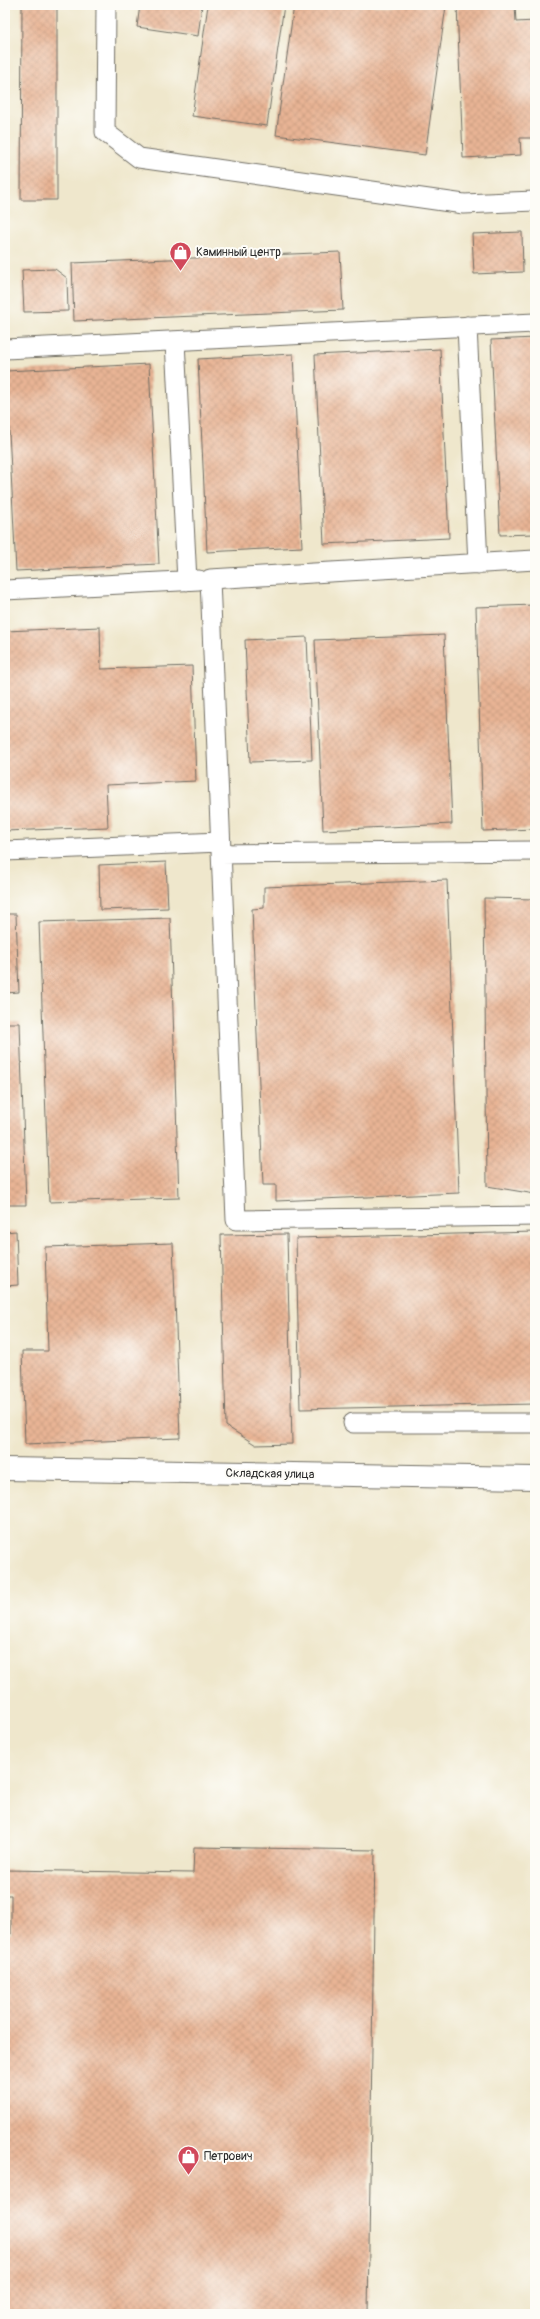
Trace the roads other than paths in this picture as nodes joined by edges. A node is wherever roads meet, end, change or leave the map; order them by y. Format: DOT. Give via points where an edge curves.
graph roads {
  1 [pos="106,5"];
  2 [pos="535,202"];
  3 [pos="535,323"];
  4 [pos="467,326"];
  5 [pos="175,341"];
  6 [pos="5,349"];
  7 [pos="535,560"];
  8 [pos="478,564"];
  9 [pos="210,579"];
  10 [pos="187,581"];
  11 [pos="5,590"];
  12 [pos="221,848"];
  13 [pos="5,851"];
  14 [pos="535,852"];
  15 [pos="535,1216"];
  16 [pos="353,1423"];
  17 [pos="535,1423"];
  18 [pos="5,1469"];
  19 [pos="535,1478"];
  1 -- 2 [label="lane" via="105,132 139,158 464,204"];
  3 -- 4 [label="lane"];
  4 -- 5 [label="lane"];
  4 -- 8 [label="lane"];
  5 -- 6 [label="lane"];
  5 -- 10 [label="lane"];
  7 -- 8 [label="lane"];
  8 -- 9 [label="lane"];
  9 -- 10 [label="lane"];
  9 -- 12 [label="lane"];
  10 -- 11 [label="lane"];
  12 -- 13 [label="lane"];
  12 -- 14 [label="lane"];
  12 -- 15 [label="lane" via="236,1220"];
  16 -- 17 [label="lane"];
  18 -- 19 [label="street, Складская улица"];
}
